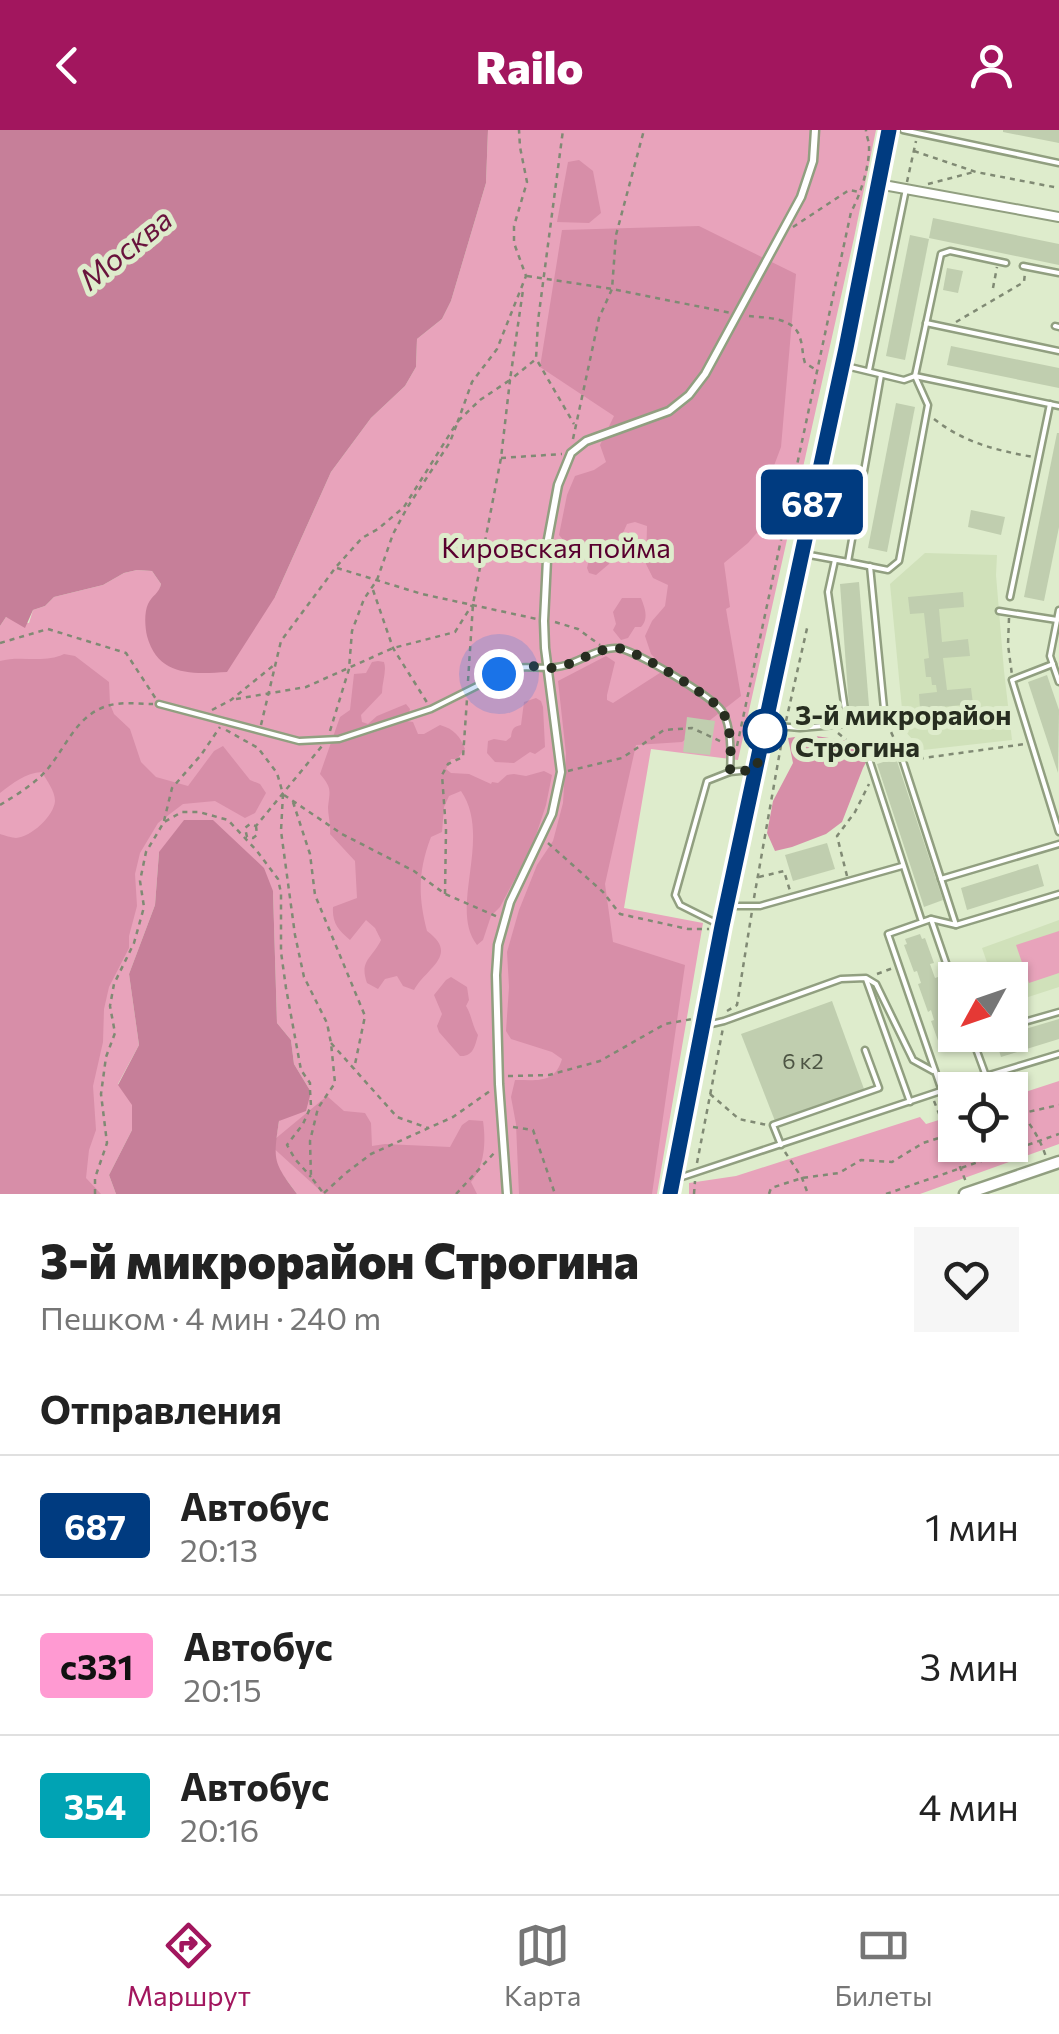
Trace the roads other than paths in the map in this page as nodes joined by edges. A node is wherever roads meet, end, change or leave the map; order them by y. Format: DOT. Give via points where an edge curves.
graph roads {
  1 [pos="816,130"];
  2 [pos="889,130"];
  3 [pos="903,130"];
  4 [pos="918,131"];
  5 [pos="1059,163"];
  6 [pos="878,184"];
  7 [pos="906,187"];
  8 [pos="1059,217"];
  9 [pos="1006,262"];
  10 [pos="1025,266"];
  11 [pos="1059,273"];
  12 [pos="926,324"];
  13 [pos="1059,351"];
  14 [pos="841,365"];
  15 [pos="869,371"];
  16 [pos="882,375"];
  17 [pos="915,376"];
  18 [pos="1050,404"];
  19 [pos="1059,406"];
  20 [pos="801,553"];
  21 [pos="835,560"];
  22 [pos="848,562"];
  23 [pos="870,566"];
  24 [pos="1010,597"];
  25 [pos="1059,610"];
  26 [pos="999,611"];
  27 [pos="1057,620"];
  28 [pos="1053,664"];
  29 [pos="548,670"];
  30 [pos="1059,682"];
  31 [pos="159,704"];
  32 [pos="766,724"];
  33 [pos="847,724"];
  34 [pos="756,770"];
  35 [pos="730,772"];
  36 [pos="1059,832"];
  37 [pos="1059,844"];
  38 [pos="903,865"];
  39 [pos="941,879"];
  40 [pos="1059,894"];
  41 [pos="728,906"];
  42 [pos="931,919"];
  43 [pos="922,922"];
  44 [pos="956,925"];
  45 [pos="716,928"];
  46 [pos="946,962"];
  47 [pos="866,978"];
  48 [pos="1059,1012"];
  49 [pos="1028,1021"];
  50 [pos="698,1022"];
  51 [pos="865,1050"];
  52 [pos="1059,1054"];
  53 [pos="936,1072"];
  54 [pos="999,1072"];
  55 [pos="938,1078"];
  56 [pos="938,1091"];
  57 [pos="910,1102"];
  58 [pos="781,1145"];
  59 [pos="1054,1163"];
  60 [pos="672,1180"];
  61 [pos="507,1194"];
  62 [pos="670,1194"];
  63 [pos="968,1194"];
  1 -- 29 [label="street" via="801,197 705,374 669,411 570,453 548,539"];
  2 -- 6 [label="street"];
  3 -- 4 [label="lane"];
  4 -- 5 [label="lane"];
  6 -- 7 [label="street"];
  6 -- 14 [label="street"];
  7 -- 8 [label="street"];
  7 -- 15 [label="lane"];
  9 -- 12 [label="lane" via="943,252"];
  10 -- 11 [label="lane"];
  12 -- 13 [label="lane"];
  12 -- 17 [label="lane"];
  14 -- 15 [label="lane"];
  14 -- 20 [label="street"];
  15 -- 16 [label="lane"];
  16 -- 17 [label="lane"];
  16 -- 22 [label="lane"];
  17 -- 18 [label="lane"];
  17 -- 23 [label="lane" via="928,404 899,561 888,570"];
  18 -- 19 [label="lane"];
  18 -- 24 [label="lane"];
  20 -- 21 [label="lane"];
  20 -- 32 [label="street"];
  21 -- 22 [label="lane"];
  21 -- 33 [label="lane" via="828,592"];
  22 -- 23 [label="lane"];
  23 -- 33 [label="lane" via="886,719"];
  25 -- 27 [label="lane"];
  26 -- 27 [label="lane"];
  27 -- 28 [label="lane"];
  28 -- 30 [label="lane"];
  28 -- 36 [label="lane" via="1012,680"];
  29 -- 31 [label="lane" via="514,668 431,709 325,742"];
  29 -- 35 [label="lane" via="615,648 638,654 722,711"];
  29 -- 61 [label="street" via="561,772 552,814 510,902 498,945"];
  32 -- 33 [label="lane"];
  32 -- 34 [label="street"];
  34 -- 35 [label="lane"];
  34 -- 41 [label="street"];
  35 -- 45 [label="lane" via="707,780 675,895"];
  37 -- 39 [label="lane"];
  38 -- 39 [label="lane" via="869,760 899,749"];
  38 -- 41 [label="lane" via="753,907"];
  38 -- 43 [label="lane"];
  39 -- 44 [label="lane"];
  40 -- 44 [label="lane"];
  41 -- 45 [label="street"];
  42 -- 43 [label="lane"];
  42 -- 44 [label="lane"];
  42 -- 46 [label="lane"];
  43 -- 53 [label="lane" via="888,934"];
  45 -- 50 [label="street"];
  47 -- 50 [label="lane" via="841,979 724,1021"];
  47 -- 53 [label="lane" via="876,984 914,1060"];
  47 -- 57 [label="lane"];
  48 -- 49 [label="lane"];
  50 -- 60 [label="street"];
  51 -- 58 [label="lane" via="879,1088 773,1125"];
  52 -- 54 [label="lane"];
  53 -- 55 [label="lane"];
  56 -- 57 [label="lane"];
  57 -- 58 [label="lane"];
  58 -- 60 [label="lane"];
  59 -- 63 [label="street"];
  60 -- 62 [label="street"];
}
